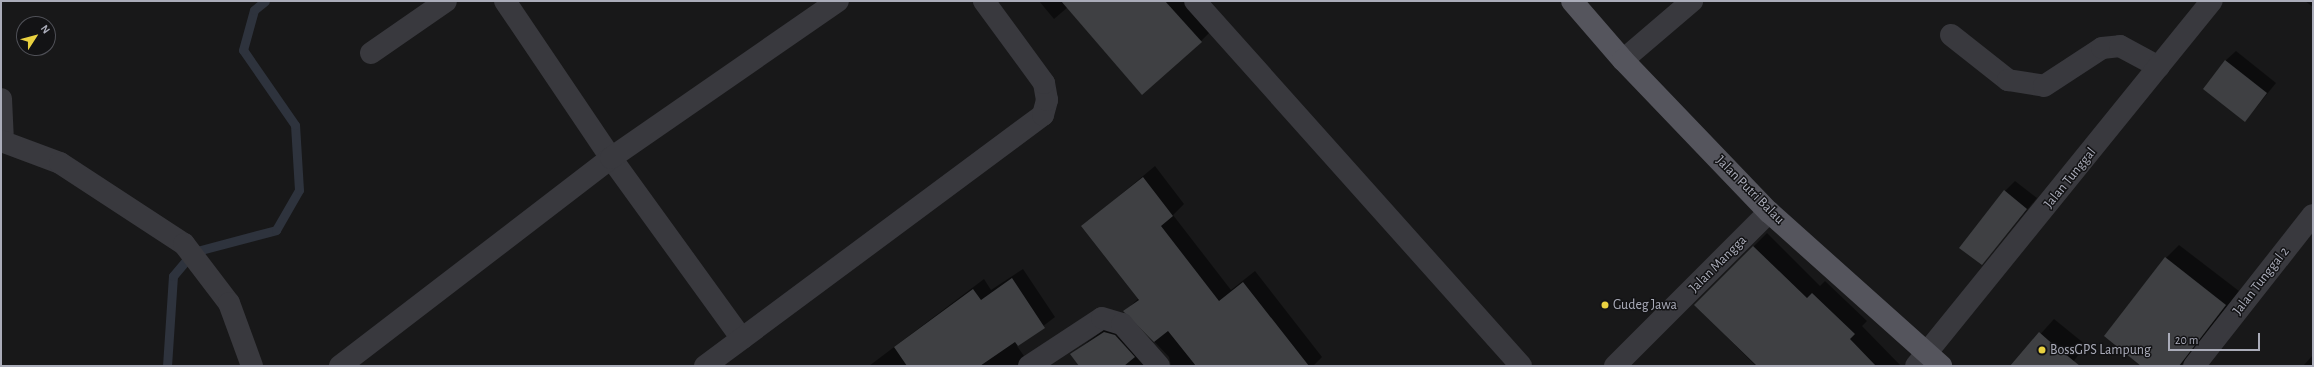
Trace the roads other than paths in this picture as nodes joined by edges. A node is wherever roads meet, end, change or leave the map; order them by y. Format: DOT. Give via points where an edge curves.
graph roads {
  1 [pos="446,1"];
  2 [pos="505,1"];
  3 [pos="838,1"];
  4 [pos="984,1"];
  5 [pos="1195,1"];
  6 [pos="1572,1"];
  7 [pos="1692,1"];
  8 [pos="2212,1"];
  9 [pos="1951,35"];
  10 [pos="371,53"];
  11 [pos="1623,60"];
  12 [pos="2159,67"];
  13 [pos="1,99"];
  14 [pos="2,141"];
  15 [pos="611,158"];
  16 [pos="1769,212"];
  17 [pos="2313,215"];
  18 [pos="742,338"];
  19 [pos="1928,362"];
  20 [pos="252,366"];
  21 [pos="340,366"];
  22 [pos="705,366"];
  23 [pos="1029,366"];
  24 [pos="1159,366"];
  25 [pos="1521,366"];
  26 [pos="1615,366"];
  27 [pos="2194,366"];
  1 -- 10 [label="street"];
  2 -- 15 [label="street"];
  3 -- 15 [label="street"];
  4 -- 18 [label="street" via="1044,83 1047,100 1043,115"];
  5 -- 25 [label="street"];
  6 -- 11 [label="main road, Jalan Putri Balau"];
  7 -- 11 [label="street"];
  8 -- 12 [label="street, Jalan Tunggal"];
  9 -- 12 [label="street" via="2008,80 2044,86 2102,48 2120,46"];
  11 -- 16 [label="main road, Jalan Putri Balau"];
  12 -- 19 [label="street, Jalan Tunggal"];
  13 -- 14 [label="street"];
  14 -- 20 [label="street" via="60,163 184,244 204,267 229,304"];
  15 -- 18 [label="street"];
  15 -- 21 [label="street"];
  16 -- 19 [label="main road, Jalan Putri Balau"];
  16 -- 26 [label="street, Jalan Mangga"];
  17 -- 27 [label="street, Jalan Tunggal 2"];
  18 -- 22 [label="street"];
  23 -- 24 [label="street" via="1102,318 1122,324"];
}
